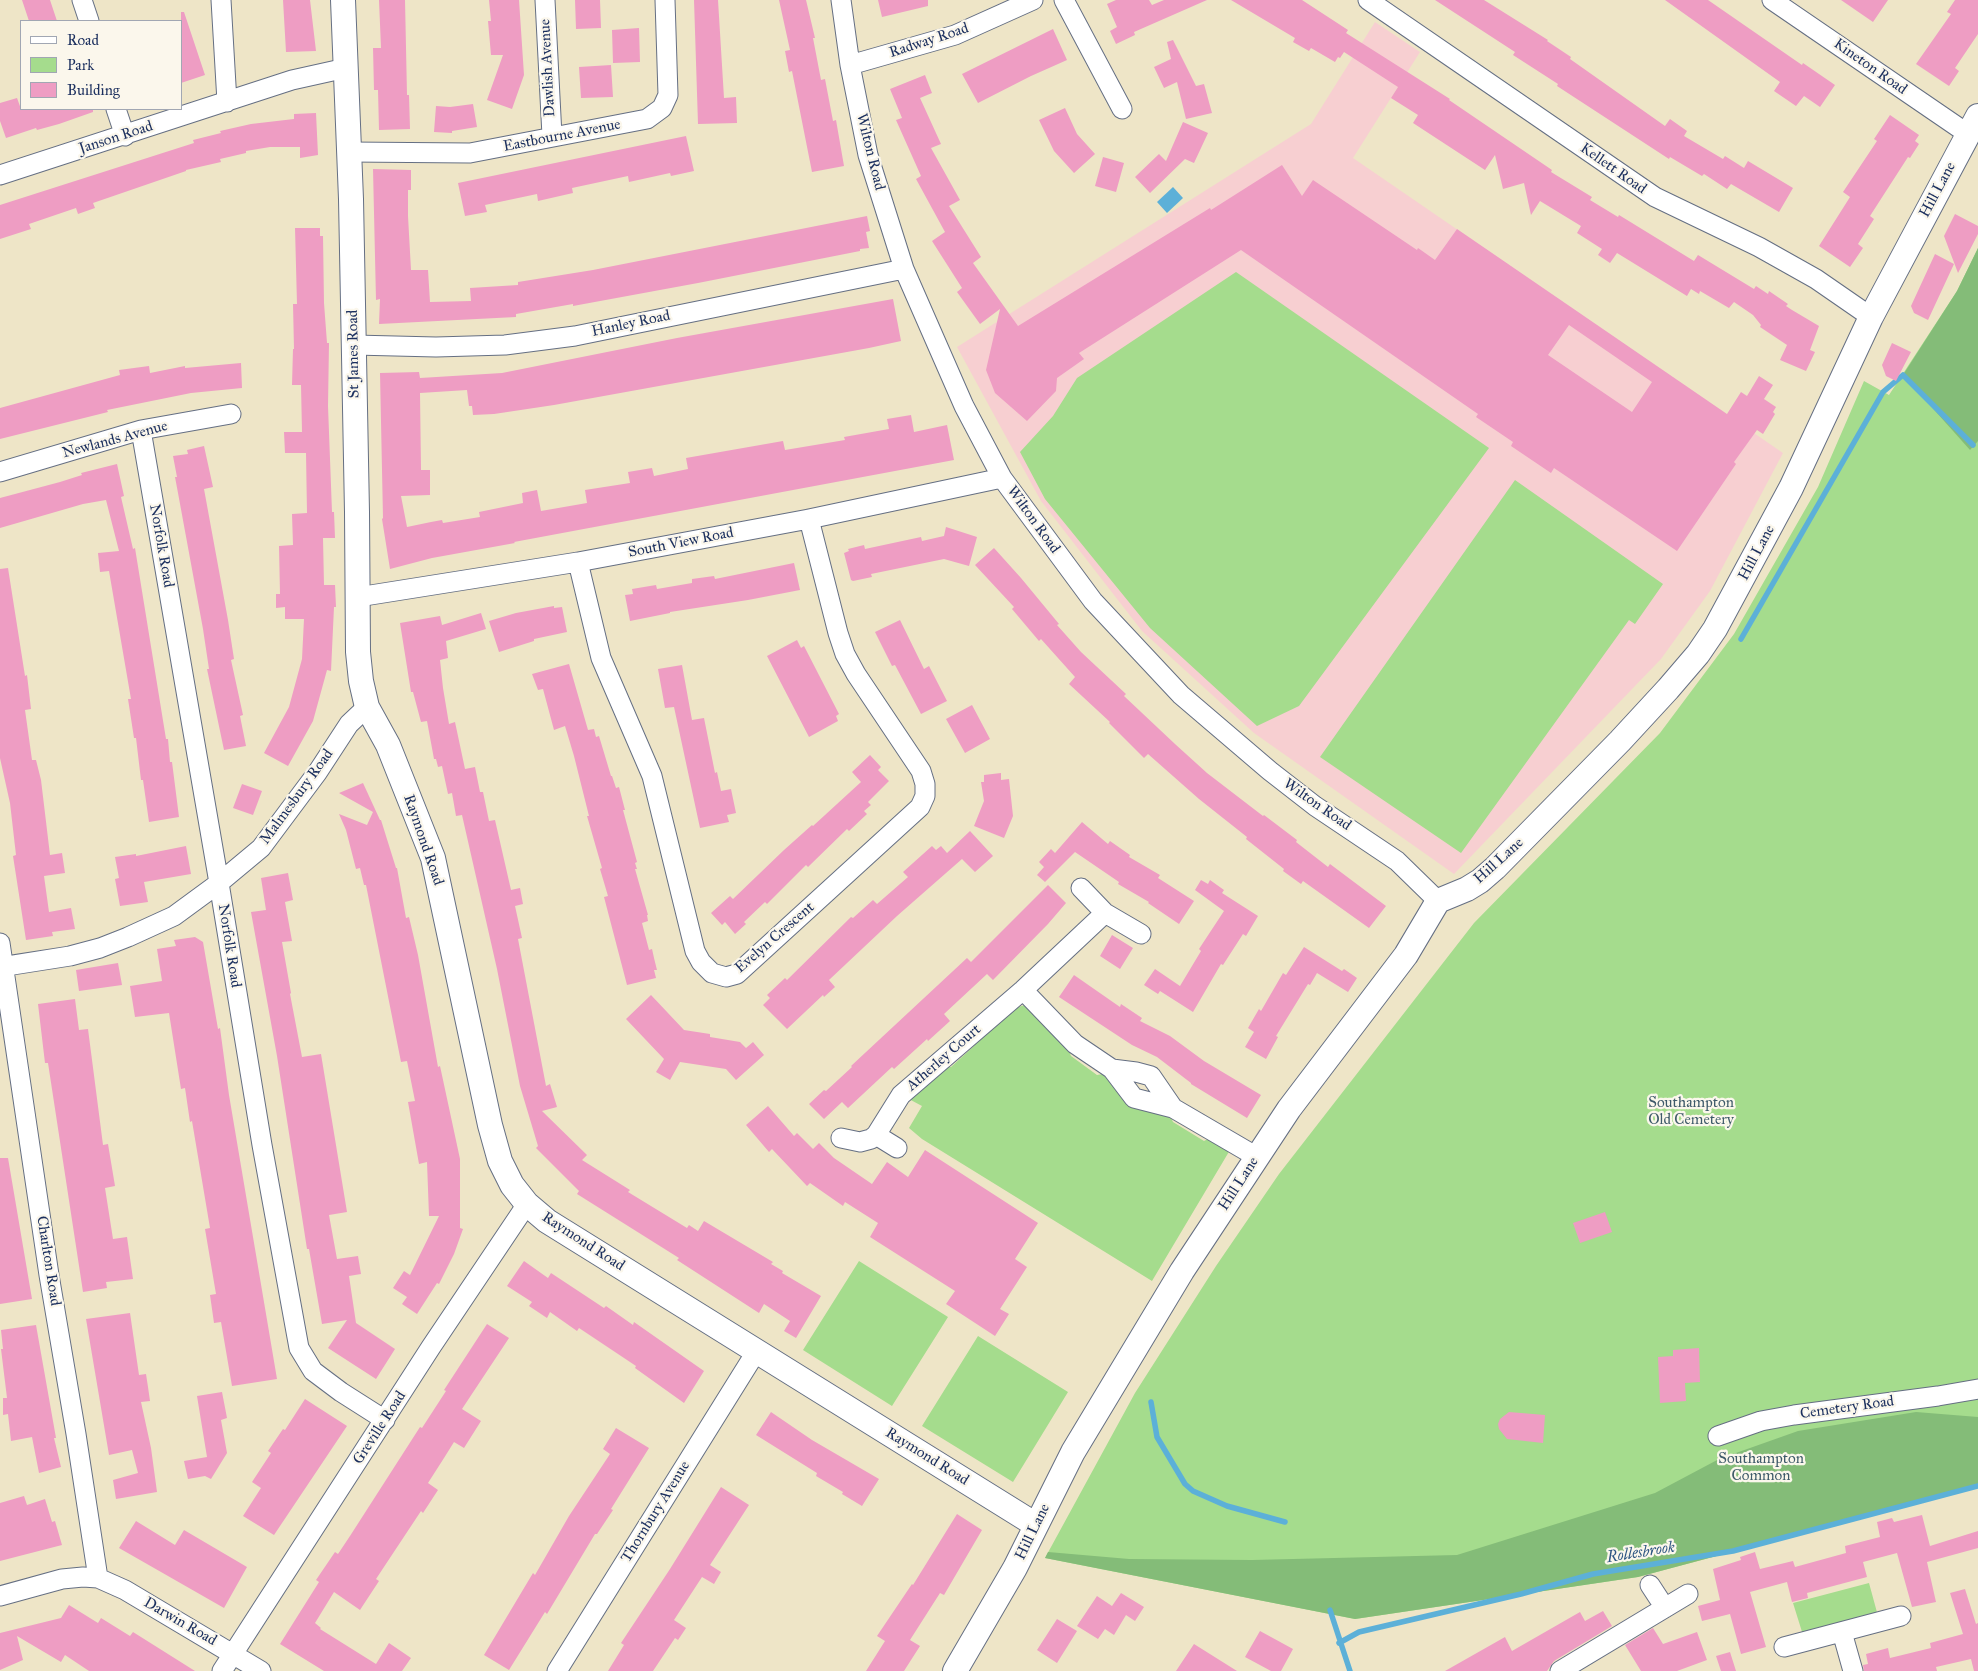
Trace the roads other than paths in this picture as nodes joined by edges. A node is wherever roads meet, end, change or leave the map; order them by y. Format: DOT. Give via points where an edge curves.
graph roads {
  1 [pos="82,0"];
  2 [pos="221,0"];
  3 [pos="343,0"];
  4 [pos="545,0"];
  5 [pos="665,0"];
  6 [pos="841,0"];
  7 [pos="1033,0"];
  8 [pos="1064,0"];
  9 [pos="1368,0"];
  10 [pos="1772,0"];
  11 [pos="89,20"];
  12 [pos="850,65"];
  13 [pos="346,68"];
  14 [pos="227,102"];
  15 [pos="1122,109"];
  16 [pos="116,110"];
  17 [pos="1973,125"];
  18 [pos="125,136"];
  19 [pos="552,136"];
  20 [pos="349,152"];
  21 [pos="0,175"];
  22 [pos="904,269"];
  23 [pos="1871,317"];
  24 [pos="354,346"];
  25 [pos="231,414"];
  26 [pos="141,430"];
  27 [pos="0,472"];
  28 [pos="1002,478"];
  29 [pos="809,519"];
  30 [pos="578,562"];
  31 [pos="358,597"];
  32 [pos="368,707"];
  33 [pos="219,883"];
  34 [pos="1081,888"];
  35 [pos="1438,901"];
  36 [pos="1105,913"];
  37 [pos="1141,934"];
  38 [pos="0,943"];
  39 [pos="2,966"];
  40 [pos="1023,990"];
  41 [pos="1112,1069"];
  42 [pos="1173,1108"];
  43 [pos="876,1135"];
  44 [pos="841,1138"];
  45 [pos="897,1148"];
  46 [pos="1257,1157"];
  47 [pos="528,1204"];
  48 [pos="756,1352"];
  49 [pos="1978,1389"];
  50 [pos="385,1420"];
  51 [pos="1718,1436"];
  52 [pos="1036,1525"];
  53 [pos="98,1578"];
  54 [pos="1650,1585"];
  55 [pos="1688,1594"];
  56 [pos="0,1596"];
  57 [pos="1665,1608"];
  58 [pos="1901,1616"];
  59 [pos="1842,1632"];
  60 [pos="1784,1647"];
  61 [pos="233,1653"];
  62 [pos="222,1671"];
  63 [pos="261,1671"];
  64 [pos="557,1671"];
  65 [pos="955,1671"];
  66 [pos="1560,1671"];
  67 [pos="1853,1671"];
  1 -- 11 [label="street"];
  2 -- 14 [label="street"];
  3 -- 13 [label="street, St James Road"];
  4 -- 19 [label="street, Dawlish Avenue"];
  5 -- 19 [label="street, Eastbourne Avenue" via="668,95 662,108 647,119"];
  6 -- 12 [label="street, Wilton Road"];
  7 -- 12 [label="street, Radway Road" via="955,35"];
  8 -- 15 [label="street"];
  9 -- 23 [label="street, Kellett Road" via="1655,197 1759,246"];
  10 -- 17 [label="street, Kineton Road"];
  12 -- 22 [label="street, Wilton Road" via="868,156"];
  13 -- 14 [label="street, Janson Road" via="292,80"];
  13 -- 20 [label="street, St James Road"];
  14 -- 18 [label="street, Janson Road"];
  16 -- 18 [label="street"];
  17 -- 23 [label="street, Hill Lane"];
  18 -- 21 [label="street, Janson Road"];
  19 -- 20 [label="street, Eastbourne Avenue" via="470,153"];
  20 -- 24 [label="street, St James Road"];
  22 -- 24 [label="street, Hanley Road" via="575,336 495,345"];
  22 -- 28 [label="street, Wilton Road" via="964,406"];
  23 -- 35 [label="street, Hill Lane" via="1791,488 1715,629 1698,654 1620,741 1495,868 1467,889"];
  24 -- 31 [label="street, St James Road"];
  25 -- 26 [label="street, Newlands Avenue"];
  26 -- 27 [label="street, Newlands Avenue"];
  26 -- 33 [label="street, Norfolk Road"];
  28 -- 29 [label="street, South View Road"];
  28 -- 35 [label="street, Wilton Road" via="1093,601 1180,695 1277,777 1397,861"];
  29 -- 30 [label="street, South View Road"];
  29 -- 30 [label="street, Evelyn Crescent" via="846,654 921,771 925,796 920,807 737,974 726,977 712,973 695,951 652,776 601,658"];
  30 -- 31 [label="street, South View Road"];
  31 -- 32 [label="street, St James Road" via="358,652"];
  32 -- 33 [label="street, Malmesbury Road" via="349,724 318,773 261,848"];
  32 -- 47 [label="street, Raymond Road" via="388,745 430,848 494,1144 512,1185"];
  33 -- 39 [label="street, Malmesbury Road" via="174,916 119,941 70,956"];
  33 -- 50 [label="street, Norfolk Road" via="299,1348 313,1371"];
  34 -- 36 [label="street"];
  35 -- 46 [label="street, Hill Lane" via="1406,955 1295,1101"];
  36 -- 37 [label="street"];
  36 -- 40 [label="street, Atherley Court"];
  38 -- 39 [label="street, Charlton Road"];
  39 -- 53 [label="street, Charlton Road"];
  40 -- 41 [label="street" via="1075,1044"];
  40 -- 43 [label="street, Atherley Court" via="901,1095"];
  41 -- 42 [label="street" via="1134,1098"];
  41 -- 42 [label="street" via="1151,1076"];
  42 -- 46 [label="street"];
  43 -- 44 [label="street" via="860,1142"];
  43 -- 45 [label="street"];
  46 -- 52 [label="street, Hill Lane" via="1112,1386 1073,1452"];
  47 -- 48 [label="street, Raymond Road" via="547,1221"];
  47 -- 50 [label="street, Greville Road"];
  48 -- 52 [label="street, Raymond Road"];
  48 -- 64 [label="street, Thornbury Avenue"];
  49 -- 51 [label="street, Cemetery Road" via="1794,1415 1761,1421"];
  50 -- 61 [label="street, Greville Road"];
  52 -- 65 [label="street, Hill Lane" via="1016,1568"];
  53 -- 56 [label="street" via="62,1578"];
  53 -- 61 [label="street, Darwin Road" via="125,1590"];
  54 -- 57 [label="street"];
  55 -- 57 [label="street"];
  57 -- 66 [label="street"];
  58 -- 59 [label="street"];
  59 -- 60 [label="street"];
  59 -- 67 [label="street"];
  61 -- 62 [label="street, Greville Road"];
  61 -- 63 [label="street, Darwin Road"];
}
